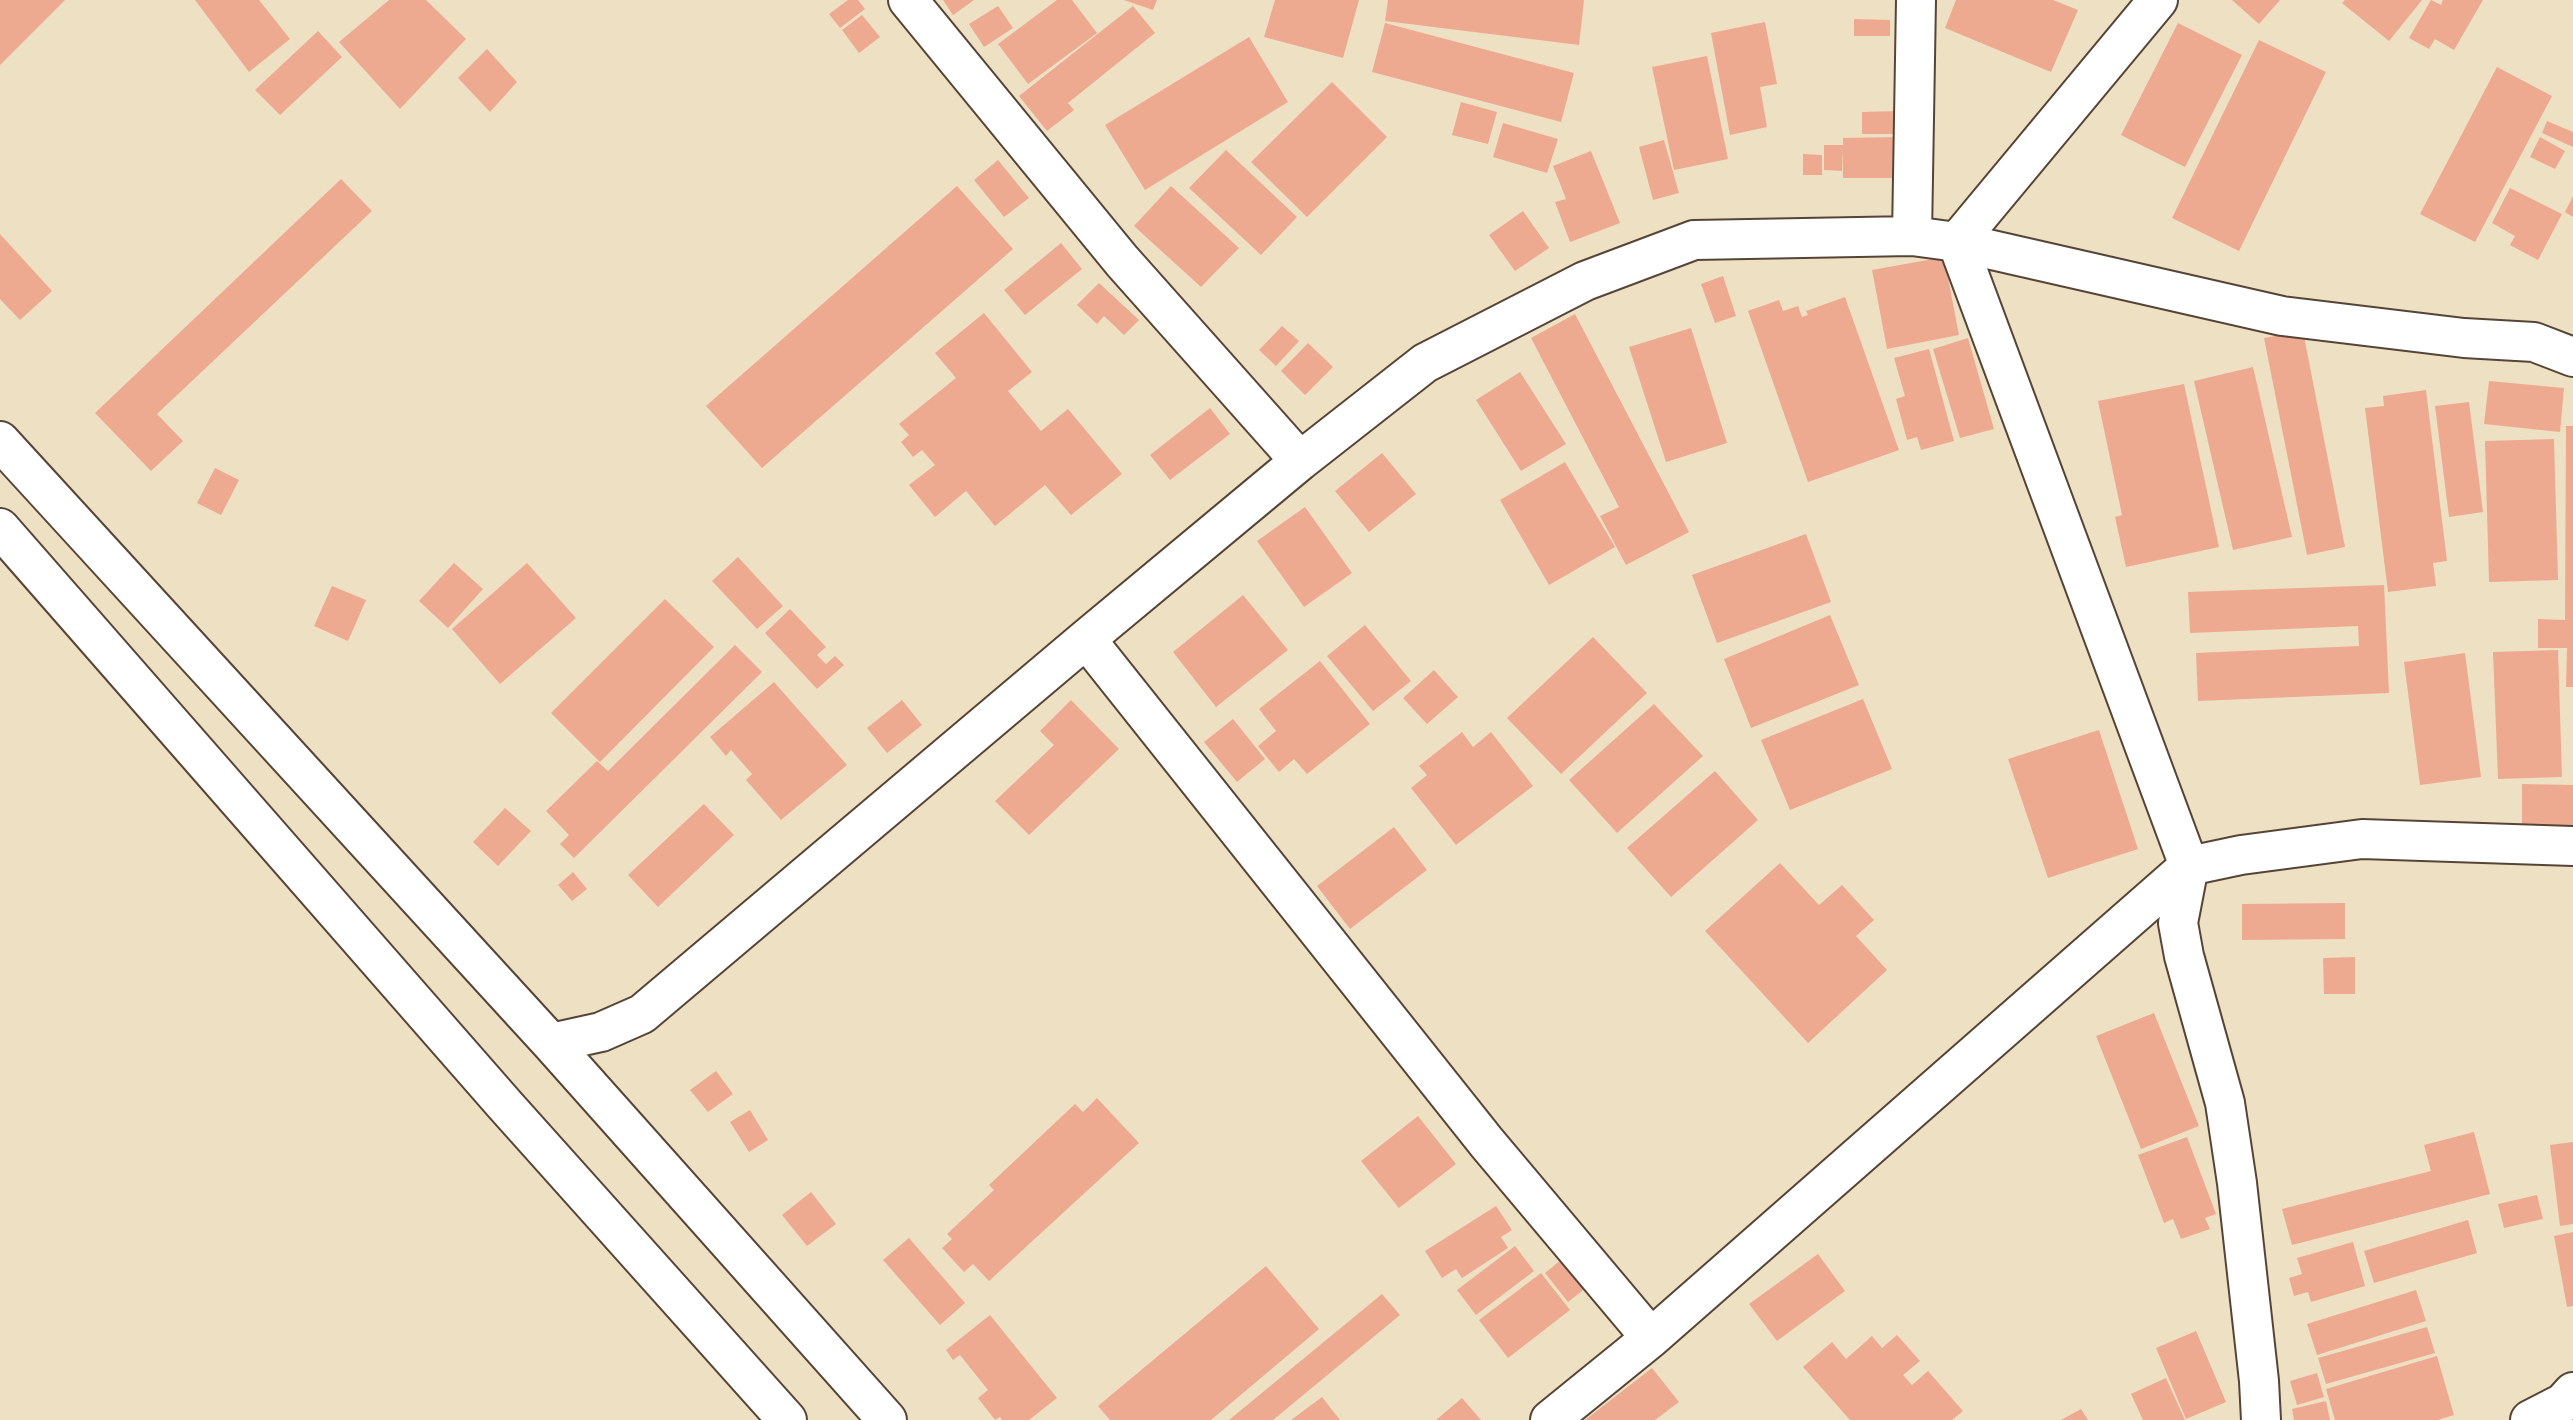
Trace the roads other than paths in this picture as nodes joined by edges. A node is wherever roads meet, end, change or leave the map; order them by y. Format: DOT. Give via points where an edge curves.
graph roads {
  1 [pos="908,0"];
  2 [pos="1916,0"];
  3 [pos="2158,0"];
  4 [pos="1912,236"];
  5 [pos="1957,242"];
  6 [pos="2573,357"];
  7 [pos="0,441"];
  8 [pos="1300,461"];
  9 [pos="0,528"];
  10 [pos="1086,639"];
  11 [pos="2573,846"];
  12 [pos="2189,866"];
  13 [pos="551,1043"];
  14 [pos="1651,1338"];
  15 [pos="2573,1392"];
  16 [pos="787,1420"];
  17 [pos="887,1420"];
  18 [pos="1550,1420"];
  19 [pos="2261,1420"];
  20 [pos="2530,1420"];
  1 -- 8 [label="street" via="1122,261"];
  2 -- 4 [label="street"];
  3 -- 5 [label="street"];
  4 -- 5 [label="street"];
  4 -- 8 [label="street" via="1693,240 1585,281 1424,363"];
  5 -- 6 [label="street" via="2282,316 2534,342"];
  5 -- 12 [label="street"];
  7 -- 13 [label="street"];
  8 -- 10 [label="street"];
  9 -- 16 [label="street"];
  10 -- 13 [label="street" via="642,1014 601,1032"];
  10 -- 14 [label="street" via="1487,1143"];
  11 -- 12 [label="street" via="2362,839"];
  12 -- 14 [label="street"];
  12 -- 19 [label="street" via="2178,923 2225,1103"];
  13 -- 17 [label="street"];
  14 -- 18 [label="street"];
  15 -- 20 [label="street"];
}
